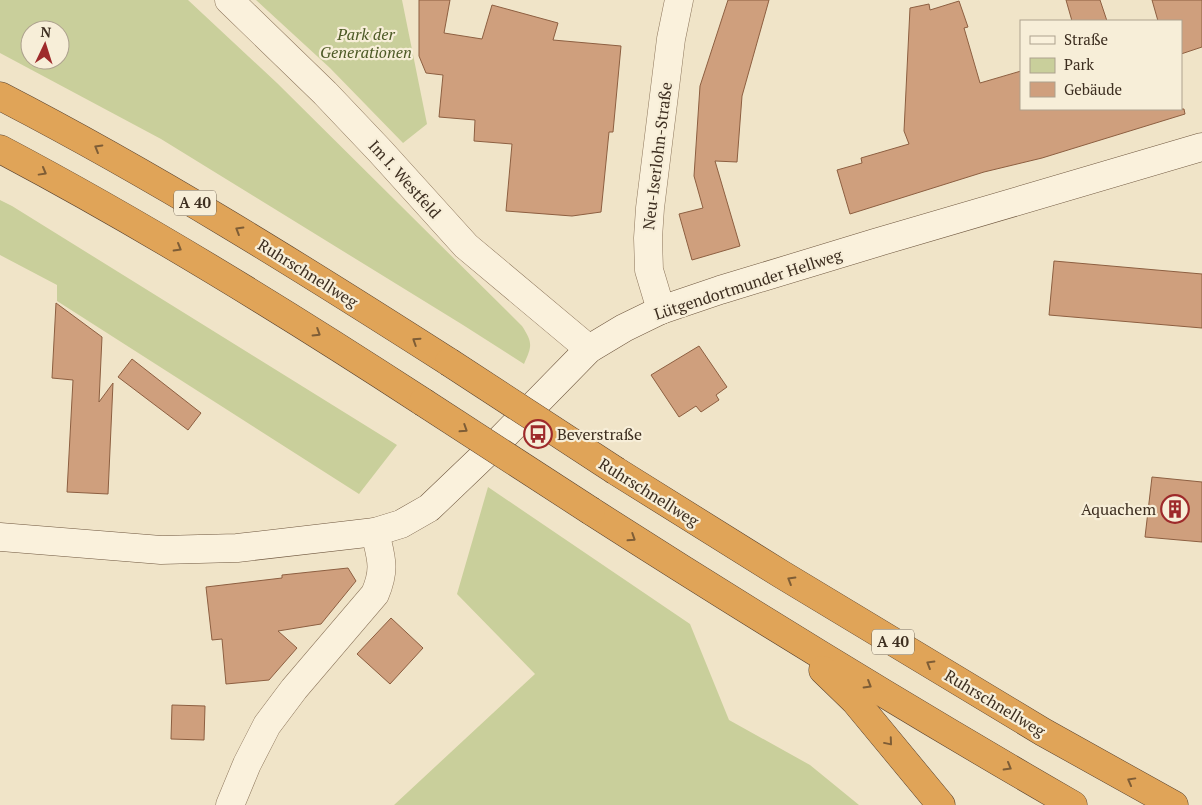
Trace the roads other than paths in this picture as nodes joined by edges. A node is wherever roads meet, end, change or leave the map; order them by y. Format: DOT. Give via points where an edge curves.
graph roads {
  1 [pos="229,0"];
  2 [pos="679,0"];
  3 [pos="0,96"];
  4 [pos="1202,147"];
  5 [pos="0,149"];
  6 [pos="661,310"];
  7 [pos="589,349"];
  8 [pos="375,532"];
  9 [pos="0,537"];
  10 [pos="751,614"];
  11 [pos="230,805"];
  12 [pos="941,805"];
  13 [pos="1074,805"];
  14 [pos="1174,805"];
  1 -- 7 [label="main road, Im I. Westfeld" via="368,139 466,246"];
  2 -- 6 [label="main road, Neu-Iserlohn-Straße" via="671,39 648,238 648,270"];
  14 -- 3 [label="highway, Ruhrschnellweg / A 40, one-way, bridge" via="1034,727 781,574 331,286 174,191"];
  4 -- 6 [label="main road, Lütgendortmunder Hellweg"];
  5 -- 10 [label="highway, one-way, bridge" via="213,269"];
  6 -- 7 [label="main road, Lütgendortmunder Hellweg"];
  7 -- 8 [label="main road, Lütgendortmunder Hellweg" via="429,508 401,524"];
  8 -- 9 [label="main road, Lütgendortmunder Hellweg" via="237,548 161,550"];
  8 -- 11 [label="main road" via="382,568 375,594 267,725"];
  10 -- 12 [label="highway, one-way" via="817,664 855,701"];
  10 -- 13 [label="highway, one-way"];
}
